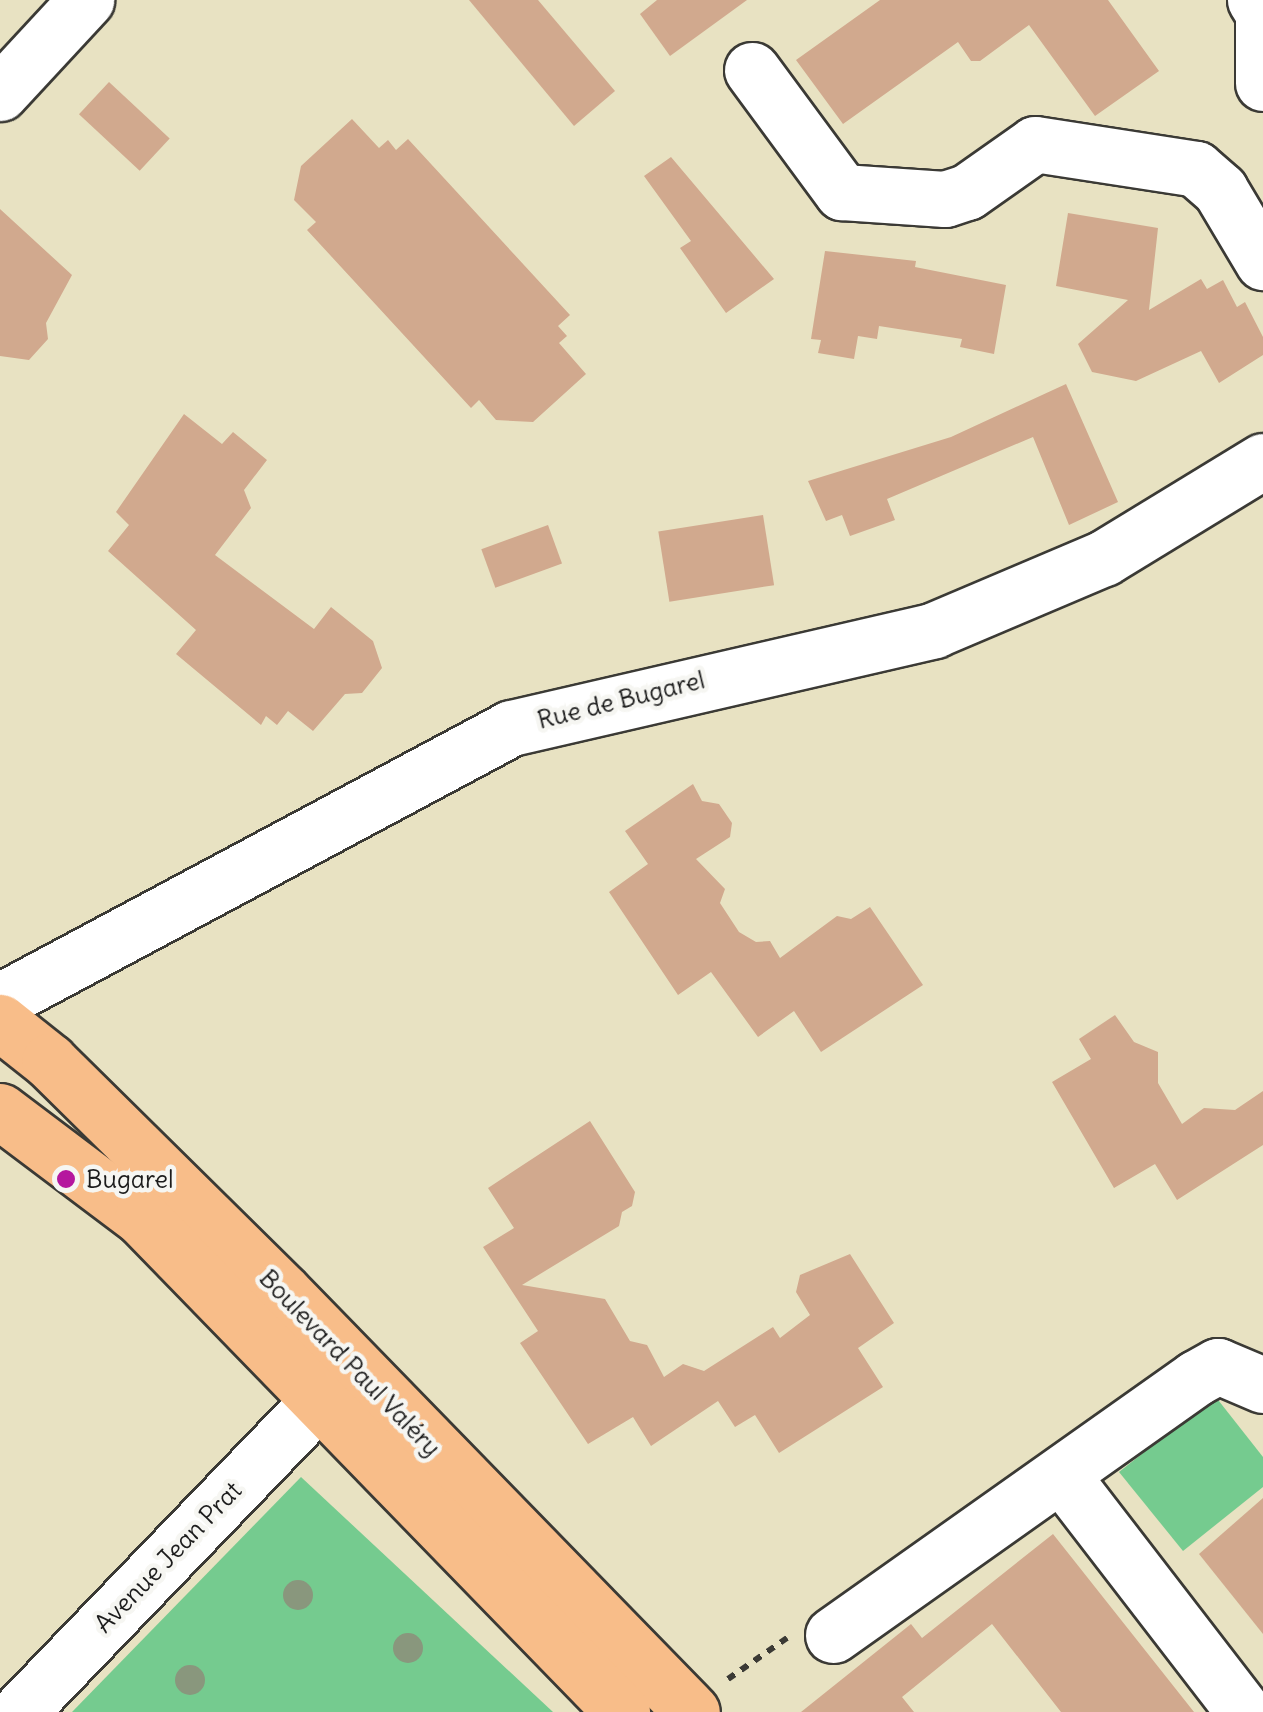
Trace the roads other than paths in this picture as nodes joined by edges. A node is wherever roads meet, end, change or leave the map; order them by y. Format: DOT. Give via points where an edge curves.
graph roads {
  1 [pos="86,0"];
  2 [pos="1256,0"];
  3 [pos="1263,13"];
  4 [pos="752,70"];
  5 [pos="1263,82"];
  6 [pos="0,92"];
  7 [pos="1263,262"];
  8 [pos="1263,461"];
  9 [pos="0,1000"];
  10 [pos="0,1022"];
  11 [pos="0,1111"];
  12 [pos="1263,1384"];
  13 [pos="318,1402"];
  14 [pos="1063,1478"];
  15 [pos="833,1634"];
  16 [pos="19,1712"];
  17 [pos="622,1712"];
  18 [pos="692,1712"];
  19 [pos="1244,1712"];
  1 -- 6 [label="street"];
  2 -- 3 [label="street"];
  3 -- 5 [label="street"];
  4 -- 7 [label="street" via="842,192 945,199 968,192 1035,144 1196,169 1220,190"];
  8 -- 9 [label="street, Rue de Bugarel" via="1104,558 934,630 511,728"];
  10 -- 18 [label="main road, Boulevard Paul Valéry" via="49,1061 283,1292"];
  11 -- 13 [label="main road, Boulevard Paul Valéry" via="142,1218"];
  12 -- 14 [label="street" via="1218,1366"];
  13 -- 16 [label="street, Avenue Jean Prat"];
  13 -- 17 [label="main road, Boulevard Paul Valéry"];
  14 -- 15 [label="street"];
  14 -- 19 [label="street"];
}
